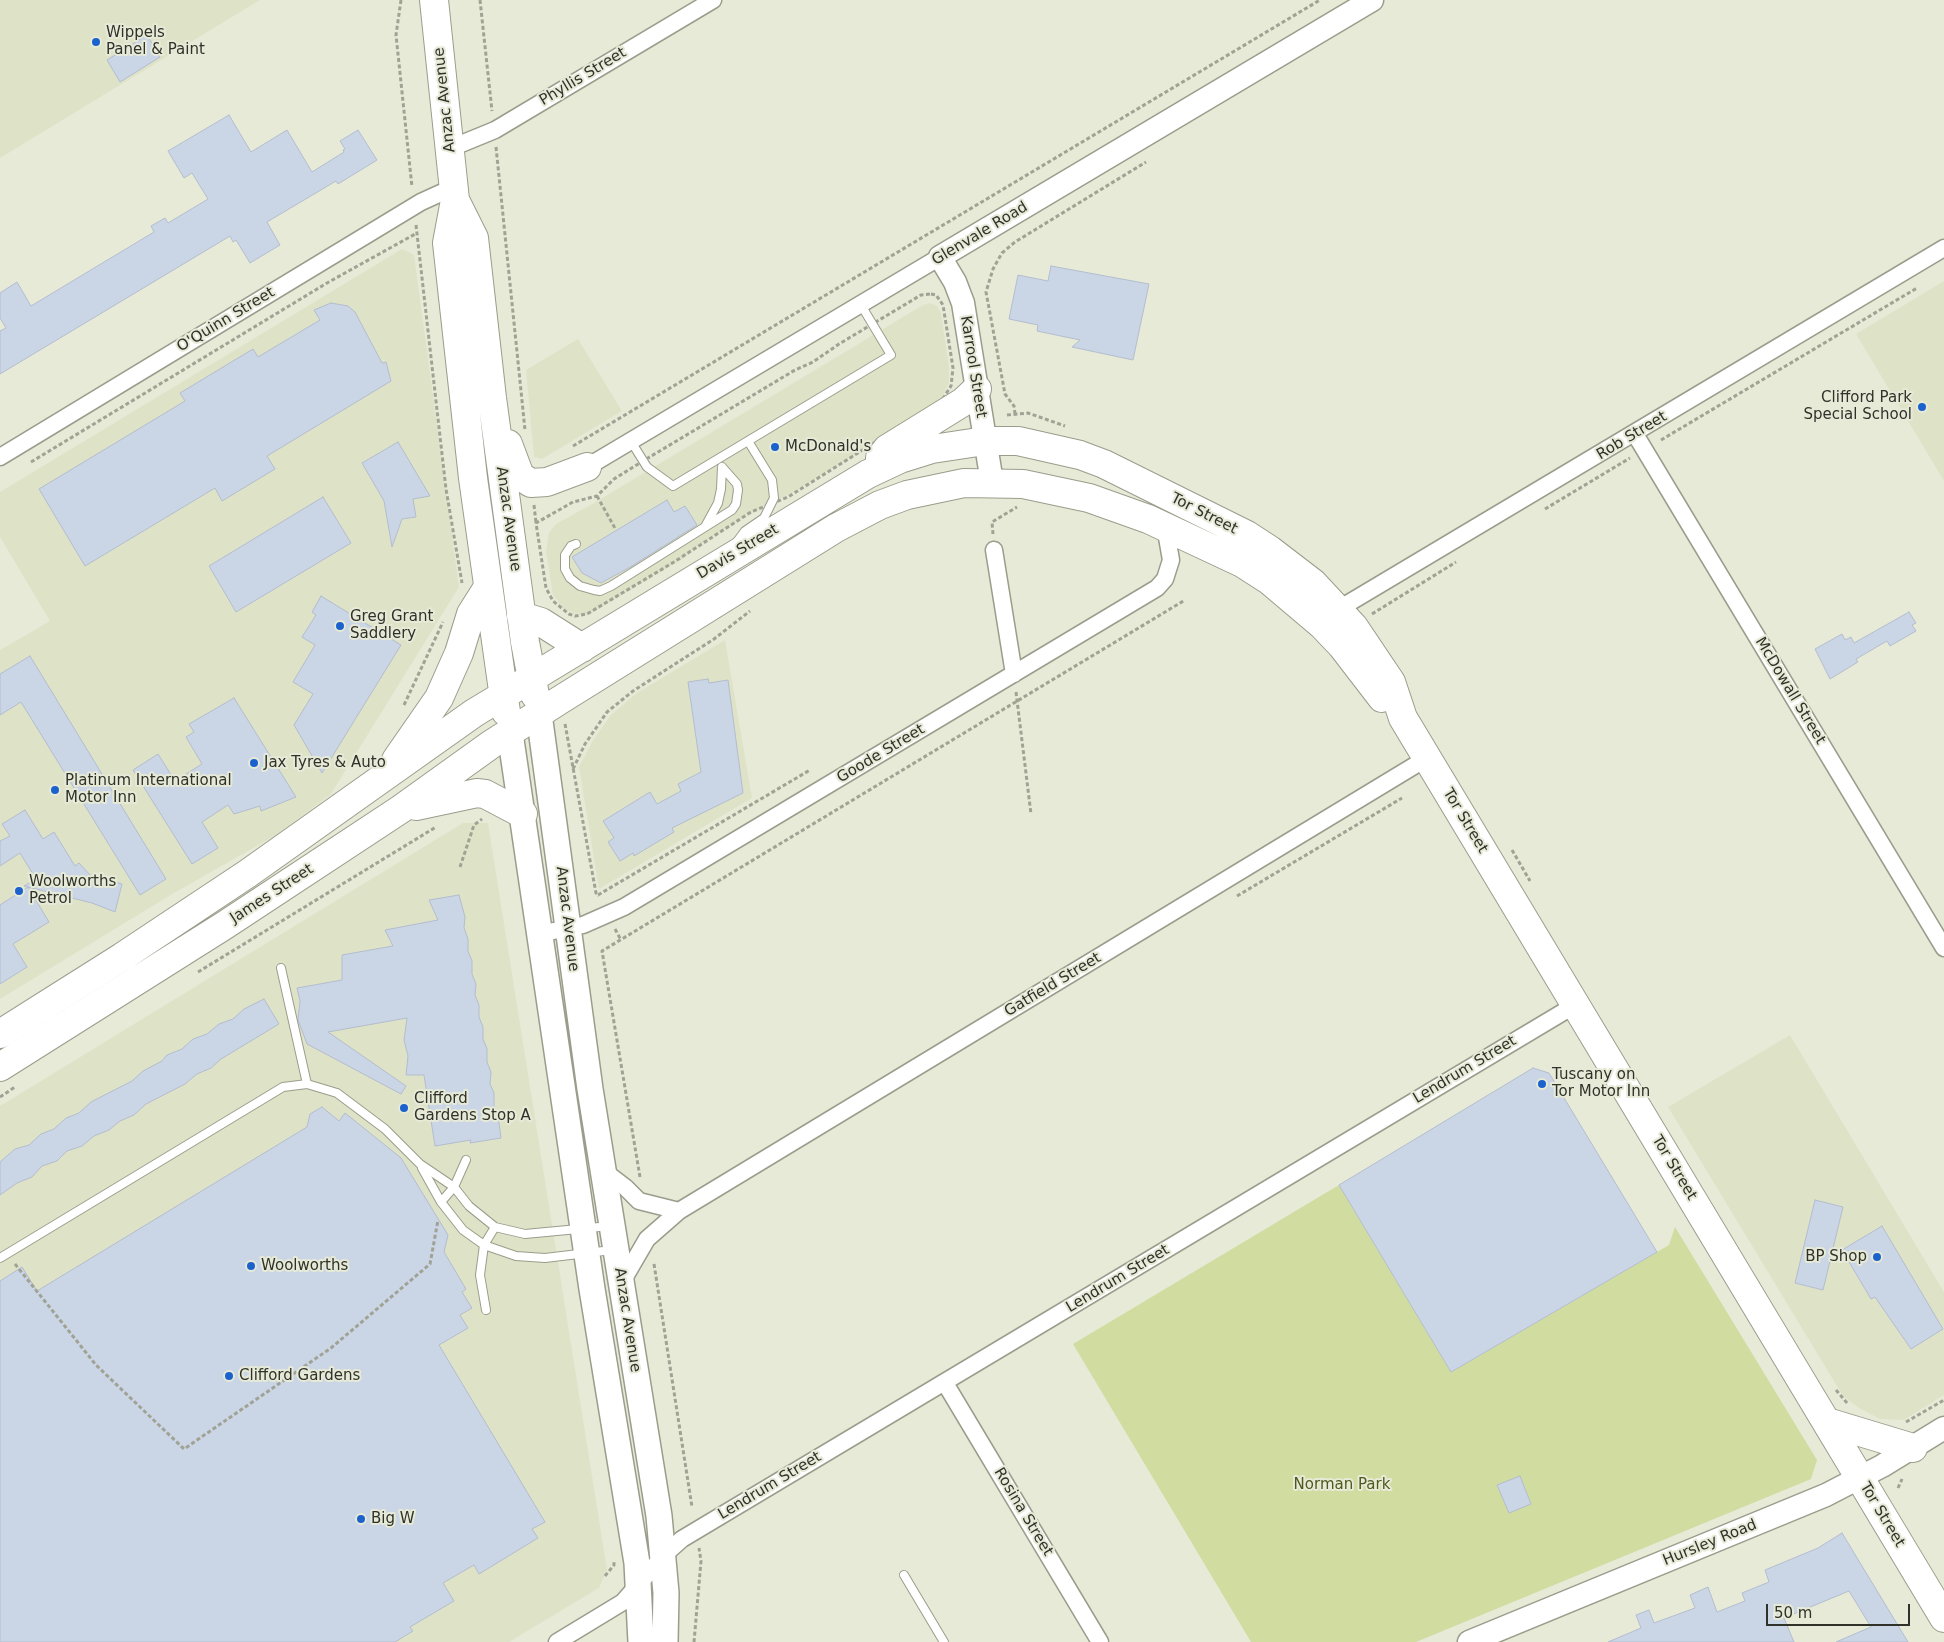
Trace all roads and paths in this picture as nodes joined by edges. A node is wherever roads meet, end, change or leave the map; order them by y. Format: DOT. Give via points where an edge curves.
graph roads {
  1 [pos="401,0"];
  2 [pos="434,0"];
  3 [pos="480,0"];
  4 [pos="713,0"];
  5 [pos="1320,0"];
  6 [pos="1372,0"];
  7 [pos="495,130"];
  8 [pos="450,148"];
  9 [pos="1146,162"];
  10 [pos="454,194"];
  11 [pos="414,206"];
  12 [pos="417,233"];
  13 [pos="1944,248"];
  14 [pos="940,257"];
  15 [pos="861,305"];
  16 [pos="872,324"];
  17 [pos="977,389"];
  18 [pos="492,398"];
  19 [pos="1015,414"];
  20 [pos="612,423"];
  21 [pos="1635,434"];
  22 [pos="525,435"];
  23 [pos="748,441"];
  24 [pos="632,442"];
  25 [pos="986,442"];
  26 [pos="0,457"];
  27 [pos="717,459"];
  28 [pos="643,461"];
  29 [pos="31,462"];
  30 [pos="588,467"];
  31 [pos="722,467"];
  32 [pos="868,474"];
  33 [pos="992,482"];
  34 [pos="531,483"];
  35 [pos="596,496"];
  36 [pos="773,502"];
  37 [pos="1025,502"];
  38 [pos="536,523"];
  39 [pos="1165,526"];
  40 [pos="704,527"];
  41 [pos="616,530"];
  42 [pos="576,544"];
  43 [pos="994,550"];
  44 [pos="724,560"];
  45 [pos="475,586"];
  46 [pos="1185,600"];
  47 [pos="753,609"];
  48 [pos="1329,615"];
  49 [pos="1369,615"];
  50 [pos="521,616"];
  51 [pos="444,619"];
  52 [pos="1374,622"];
  53 [pos="582,648"];
  54 [pos="423,666"];
  55 [pos="1014,674"];
  56 [pos="531,680"];
  57 [pos="504,696"];
  58 [pos="1018,702"];
  59 [pos="539,714"];
  60 [pos="565,723"];
  61 [pos="510,733"];
  62 [pos="1427,758"];
  63 [pos="573,769"];
  64 [pos="810,770"];
  65 [pos="385,776"];
  66 [pos="401,810"];
  67 [pos="524,814"];
  68 [pos="1031,814"];
  69 [pos="476,816"];
  70 [pos="442,824"];
  71 [pos="1509,845"];
  72 [pos="460,867"];
  73 [pos="1534,887"];
  74 [pos="598,895"];
  75 [pos="601,901"];
  76 [pos="614,927"];
  77 [pos="568,928"];
  78 [pos="539,934"];
  79 [pos="621,940"];
  80 [pos="1944,948"];
  81 [pos="281,968"];
  82 [pos="196,973"];
  83 [pos="1575,1005"];
  84 [pos="0,1034"];
  85 [pos="0,1067"];
  86 [pos="22,1083"];
  87 [pos="307,1084"];
  88 [pos="0,1097"];
  89 [pos="466,1160"];
  90 [pos="420,1164"];
  91 [pos="604,1172"];
  92 [pos="641,1181"];
  93 [pos="454,1187"];
  94 [pos="441,1202"];
  95 [pos="680,1211"];
  96 [pos="495,1227"];
  97 [pos="583,1229"];
  98 [pos="614,1237"];
  99 [pos="484,1246"];
  100 [pos="8,1253"];
  101 [pos="587,1254"];
  102 [pos="654,1256"];
  103 [pos="0,1258"];
  104 [pos="622,1282"];
  105 [pos="486,1310"];
  106 [pos="945,1383"];
  107 [pos="1836,1389"];
  108 [pos="1944,1400"];
  109 [pos="1850,1407"];
  110 [pos="1828,1422"];
  111 [pos="1896,1422"];
  112 [pos="1944,1428"];
  113 [pos="1912,1448"];
  114 [pos="1860,1478"];
  115 [pos="692,1507"];
  116 [pos="698,1544"];
  117 [pos="664,1555"];
  118 [pos="904,1575"];
  119 [pos="639,1585"];
  120 [pos="1944,1618"];
  121 [pos="556,1642"];
  122 [pos="641,1642"];
  123 [pos="666,1642"];
  124 [pos="694,1642"];
  125 [pos="944,1642"];
  126 [pos="1100,1642"];
  127 [pos="1469,1642"];
  1 -- 11 [label="path" via="396,35"];
  2 -- 8 [label="highway, Anzac Avenue"];
  3 -- 7 [label="path"];
  4 -- 7 [label="street, Phyllis Street"];
  5 -- 20 [label="path"];
  6 -- 14 [label="street, Glenvale Road"];
  7 -- 8 [label="street, Phyllis Street"];
  7 -- 22 [label="path"];
  8 -- 10 [label="highway, Anzac Avenue"];
  9 -- 19 [label="path" via="1015,242 1002,253 993,269 986,292 1005,394 1014,406"];
  10 -- 11 [label="street, O'Quinn Street"];
  10 -- 18 [label="highway, Anzac Avenue" via="474,238"];
  10 -- 45 [label="highway, Anzac Avenue" via="447,242 473,478"];
  11 -- 12 [label="path"];
  11 -- 26 [label="street, O'Quinn Street"];
  12 -- 29 [label="path" via="327,283"];
  12 -- 45 [label="path" via="446,489"];
  13 -- 21 [label="street, Rob Street"];
  14 -- 15 [label="street, Glenvale Road"];
  14 -- 17 [label="street, Karrool Street" via="963,303"];
  15 -- 16 [label="lane"];
  15 -- 24 [label="street, Glenvale Road"];
  16 -- 23 [label="lane" via="891,355"];
  16 -- 28 [label="path"];
  16 -- 36 [label="path" via="921,295 936,296 943,305 953,368 947,393 942,400 788,497"];
  17 -- 25 [label="street, Karrool Street"];
  17 -- 32 [label="highway" via="958,406 887,449"];
  18 -- 34 [label="highway" via="520,476"];
  18 -- 50 [label="highway, Anzac Avenue"];
  21 -- 48 [label="street, Rob Street"];
  21 -- 80 [label="street, McDowall Street"];
  23 -- 27 [label="lane"];
  23 -- 36 [label="lane" via="772,480"];
  24 -- 28 [label="lane"];
  24 -- 30 [label="street, Glenvale Road"];
  25 -- 32 [label="highway, Davis Street" via="932,449"];
  25 -- 33 [label="street, Karrool Street"];
  25 -- 48 [label="highway, Tor Street" via="1018,441 1056,448 1104,464 1247,535 1313,583"];
  27 -- 28 [label="lane" via="673,486"];
  27 -- 31 [label="lane"];
  28 -- 35 [label="path" via="614,479"];
  30 -- 34 [label="highway" via="547,482"];
  31 -- 40 [label="lane" via="718,503"];
  31 -- 40 [label="lane" via="737,484 736,504 732,510"];
  32 -- 44 [label="highway, Davis Street"];
  33 -- 39 [label="highway, Tor Street" via="1061,491"];
  33 -- 59 [label="highway, Davis Street" via="935,488 880,505 836,528"];
  34 -- 38 [label="path"];
  35 -- 38 [label="path" via="573,502"];
  35 -- 41 [label="path"];
  36 -- 38 [label="path" via="751,512 587,614 576,616 560,608 548,595"];
  36 -- 44 [label="lane" via="764,518 745,531"];
  37 -- 43 [label="path" via="992,522"];
  39 -- 48 [label="highway, Tor Street" via="1242,563"];
  39 -- 55 [label="street, Goode Street" via="1170,560 1165,579 1157,588"];
  40 -- 42 [label="lane" via="688,540 600,591 580,586 565,569 565,556"];
  43 -- 55 [label="street"];
  44 -- 53 [label="highway, Davis Street"];
  45 -- 57 [label="highway, Anzac Avenue"];
  45 -- 65 [label="highway" via="471,614 459,653 438,698"];
  46 -- 58 [label="path"];
  47 -- 63 [label="path" via="714,639 633,691 608,712 584,744"];
  48 -- 62 [label="highway, Tor Street" via="1342,646 1376,692 1403,718"];
  49 -- 52 [label="path"];
  50 -- 53 [label="highway" via="541,622"];
  50 -- 56 [label="highway, Anzac Avenue"];
  51 -- 54 [label="path"];
  53 -- 56 [label="highway, Davis Street"];
  55 -- 58 [label="path"];
  55 -- 77 [label="street, Goode Street" via="624,907 596,921"];
  56 -- 57 [label="highway, Davis Street"];
  56 -- 59 [label="highway, Anzac Avenue"];
  57 -- 61 [label="highway, Anzac Avenue"];
  57 -- 65 [label="highway, James Street" via="474,713"];
  58 -- 68 [label="path"];
  58 -- 79 [label="path"];
  59 -- 61 [label="highway, James Street"];
  59 -- 77 [label="main road, Anzac Avenue"];
  60 -- 63 [label="path"];
  61 -- 66 [label="highway, James Street"];
  61 -- 67 [label="main road, Anzac Avenue"];
  62 -- 83 [label="highway, Tor Street"];
  62 -- 95 [label="street, Gatfield Street"];
  63 -- 74 [label="path"];
  64 -- 74 [label="path"];
  65 -- 84 [label="highway, James Street" via="247,874"];
  66 -- 67 [label="highway" via="477,793"];
  66 -- 85 [label="highway, James Street"];
  67 -- 78 [label="main road, Anzac Avenue"];
  69 -- 72 [label="path" via="485,816 474,825"];
  70 -- 82 [label="path"];
  71 -- 73 [label="path"];
  74 -- 75 [label="path"];
  76 -- 79 [label="path"];
  77 -- 78 [label="street, Goode Street"];
  77 -- 91 [label="main road, Anzac Avenue"];
  78 -- 97 [label="main road, Anzac Avenue"];
  79 -- 92 [label="path" via="602,952"];
  81 -- 87 [label="lane"];
  83 -- 106 [label="street, Lendrum Street"];
  83 -- 110 [label="highway, Tor Street"];
  86 -- 88 [label="path"];
  87 -- 90 [label="lane" via="336,1093 385,1129"];
  87 -- 100 [label="lane" via="282,1087"];
  89 -- 93 [label="lane"];
  90 -- 93 [label="lane"];
  90 -- 94 [label="lane"];
  91 -- 95 [label="street" via="639,1201"];
  91 -- 98 [label="main road, Anzac Avenue"];
  93 -- 94 [label="lane"];
  93 -- 96 [label="lane"];
  94 -- 99 [label="lane" via="463,1230"];
  94 -- 100 [label="path" via="430,1264 331,1348 184,1449 96,1365 18,1272"];
  95 -- 104 [label="street, Gatfield Street" via="647,1239"];
  96 -- 97 [label="lane" via="525,1234"];
  96 -- 99 [label="lane"];
  97 -- 98 [label="lane"];
  97 -- 101 [label="main road, Anzac Avenue"];
  98 -- 101 [label="lane"];
  98 -- 104 [label="main road, Anzac Avenue"];
  99 -- 101 [label="lane" via="516,1256 545,1258"];
  99 -- 105 [label="lane" via="480,1275"];
  100 -- 103 [label="lane"];
  101 -- 119 [label="main road, Anzac Avenue"];
  102 -- 115 [label="path"];
  104 -- 117 [label="main road, Anzac Avenue"];
  106 -- 117 [label="street, Lendrum Street" via="737,1505 682,1539"];
  106 -- 126 [label="street, Rosina Street"];
  107 -- 109 [label="path"];
  108 -- 111 [label="path" via="1906,1422"];
  110 -- 113 [label="highway"];
  110 -- 114 [label="highway, Tor Street"];
  112 -- 113 [label="street, Hursley Road"];
  113 -- 114 [label="street, Hursley Road"];
  114 -- 120 [label="highway, Tor Street"];
  114 -- 127 [label="street, Hursley Road" via="1817,1499"];
  116 -- 124 [label="path" via="701,1561"];
  117 -- 119 [label="street, Lendrum Street"];
  117 -- 123 [label="main road, Anzac Avenue"];
  118 -- 125 [label="lane"];
  119 -- 121 [label="street, Lendrum Street" via="615,1608"];
  119 -- 122 [label="main road, Anzac Avenue"];
}
